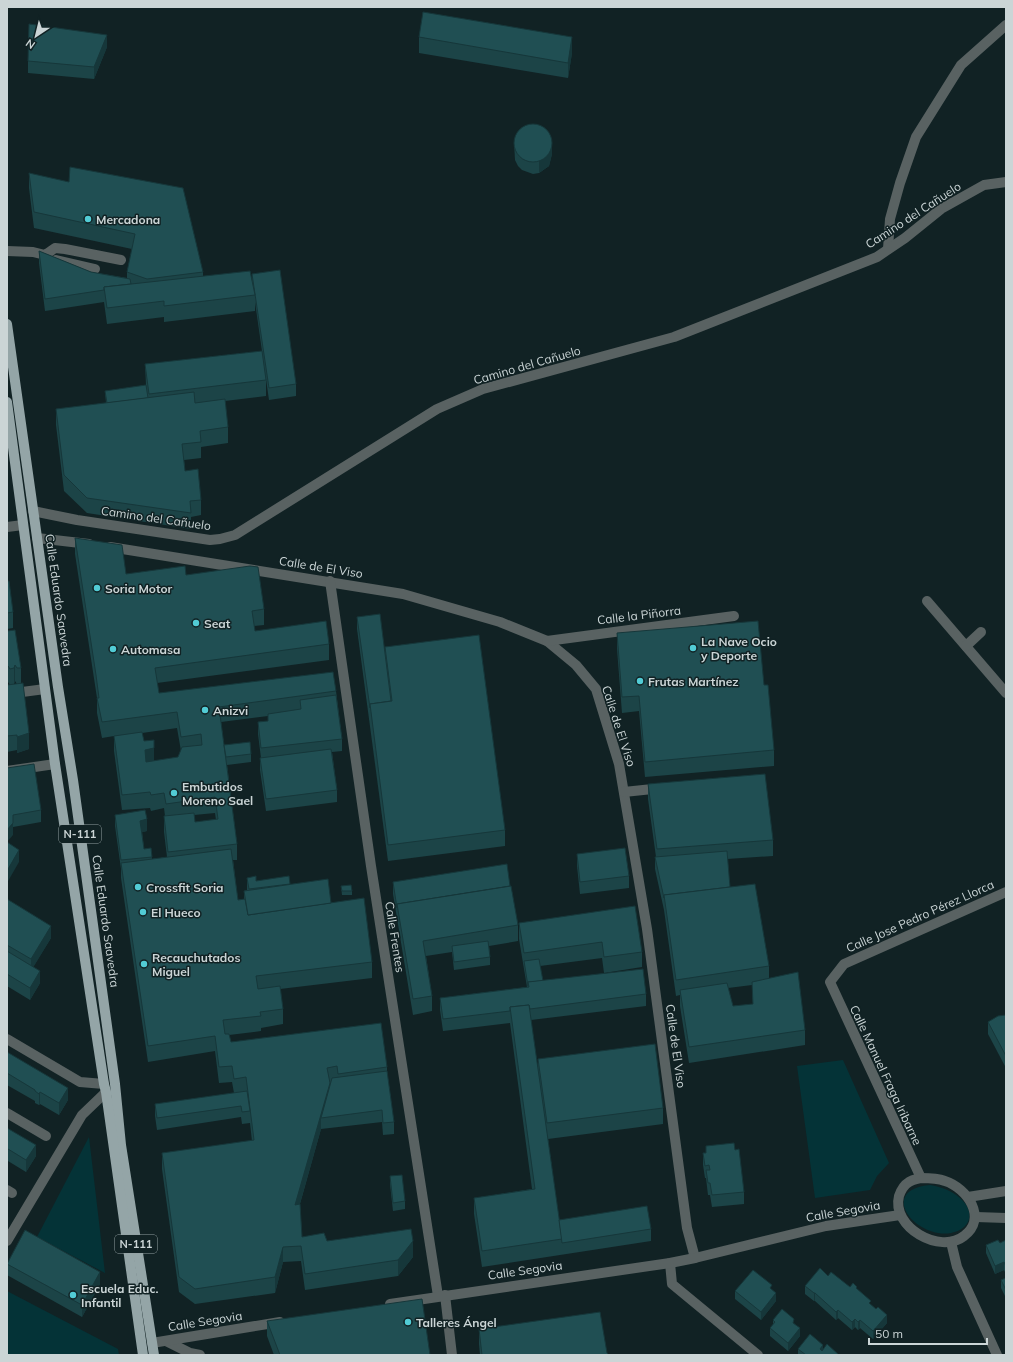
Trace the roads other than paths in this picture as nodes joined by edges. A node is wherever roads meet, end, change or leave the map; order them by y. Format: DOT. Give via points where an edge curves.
graph roads {
  1 [pos="1006,25"];
  2 [pos="1006,182"];
  3 [pos="888,249"];
  4 [pos="7,251"];
  5 [pos="45,255"];
  6 [pos="120,260"];
  7 [pos="95,269"];
  8 [pos="7,324"];
  9 [pos="7,402"];
  10 [pos="33,511"];
  11 [pos="23,525"];
  12 [pos="7,527"];
  13 [pos="37,538"];
  14 [pos="330,582"];
  15 [pos="927,601"];
  16 [pos="734,616"];
  17 [pos="980,632"];
  18 [pos="547,640"];
  19 [pos="966,646"];
  20 [pos="45,688"];
  21 [pos="1006,693"];
  22 [pos="7,694"];
  23 [pos="55,764"];
  24 [pos="7,771"];
  25 [pos="671,787"];
  26 [pos="624,792"];
  27 [pos="1006,892"];
  28 [pos="830,982"];
  29 [pos="7,1039"];
  30 [pos="105,1088"];
  31 [pos="7,1113"];
  32 [pos="46,1136"];
  33 [pos="921,1178"];
  34 [pos="1006,1191"];
  35 [pos="968,1197"];
  36 [pos="900,1215"];
  37 [pos="976,1217"];
  38 [pos="1006,1218"];
  39 [pos="7,1241"];
  40 [pos="951,1242"];
  41 [pos="695,1258"];
  42 [pos="670,1263"];
  43 [pos="441,1296"];
  44 [pos="384,1305"];
  45 [pos="290,1321"];
  46 [pos="166,1341"];
  47 [pos="152,1343"];
  48 [pos="193,1354"];
  49 [pos="143,1355"];
  50 [pos="154,1355"];
  51 [pos="452,1355"];
  52 [pos="758,1355"];
  53 [pos="997,1355"];
  1 -- 3 [label="street" via="961,65 916,137 890,219"];
  2 -- 3 [label="street, Camino del Cañuelo" via="984,185 941,209"];
  3 -- 10 [label="street, Camino del Cañuelo" via="877,257 674,337 483,390 437,409 235,535 210,540"];
  4 -- 5 [label="street"];
  5 -- 6 [label="street" via="54,248"];
  5 -- 7 [label="street"];
  8 -- 10 [label="main road, Calle Eduardo Saavedra / N-111"];
  9 -- 11 [label="main road, Calle Eduardo Saavedra"];
  10 -- 13 [label="main road, Calle Eduardo Saavedra / N-111"];
  11 -- 12 [label="street"];
  11 -- 20 [label="main road, Calle Eduardo Saavedra"];
  13 -- 14 [label="street, Calle de El Viso"];
  13 -- 47 [label="main road, Calle Eduardo Saavedra / N-111" via="108,1030 121,1145"];
  14 -- 18 [label="street, Calle de El Viso" via="403,594 500,622"];
  14 -- 43 [label="street, Calle Frentes" via="371,866"];
  15 -- 19 [label="street"];
  16 -- 18 [label="street, Calle la Piñorra"];
  17 -- 19 [label="street"];
  18 -- 26 [label="street, Calle de El Viso" via="576,665 596,689 620,764"];
  19 -- 21 [label="street"];
  20 -- 22 [label="street"];
  20 -- 23 [label="main road, Calle Eduardo Saavedra"];
  23 -- 24 [label="street"];
  23 -- 30 [label="main road, Calle Eduardo Saavedra"];
  25 -- 26 [label="street"];
  26 -- 41 [label="street, Calle de El Viso" via="647,929 687,1228"];
  27 -- 28 [label="street, Calle Jose Pedro Pérez Llorca" via="844,964"];
  28 -- 33 [label="street, Calle Manuel Fraga Iribarne"];
  29 -- 30 [label="street" via="80,1082"];
  30 -- 39 [label="street" via="82,1115"];
  30 -- 49 [label="main road, Calle Eduardo Saavedra"];
  31 -- 32 [label="street"];
  33 -- 35 [label="street" via="946,1181"];
  33 -- 36 [label="street" via="910,1181 901,1190 898,1202"];
  34 -- 35 [label="street"];
  35 -- 37 [label="street"];
  36 -- 40 [label="street" via="908,1227 920,1235 932,1240"];
  36 -- 41 [label="street, Calle Segovia" via="826,1226"];
  37 -- 38 [label="street"];
  37 -- 40 [label="street" via="973,1228 964,1237"];
  40 -- 53 [label="street" via="957,1267"];
  41 -- 42 [label="street, Calle Segovia"];
  42 -- 43 [label="street, Calle Segovia"];
  42 -- 52 [label="street" via="672,1284"];
  43 -- 44 [label="street, Calle Segovia"];
  43 -- 51 [label="street, Calle Frentes"];
  45 -- 46 [label="street, Calle Segovia"];
  46 -- 47 [label="street, Calle Segovia"];
  46 -- 48 [label="street"];
  47 -- 50 [label="main road, Calle Eduardo Saavedra / N-111"];
}
